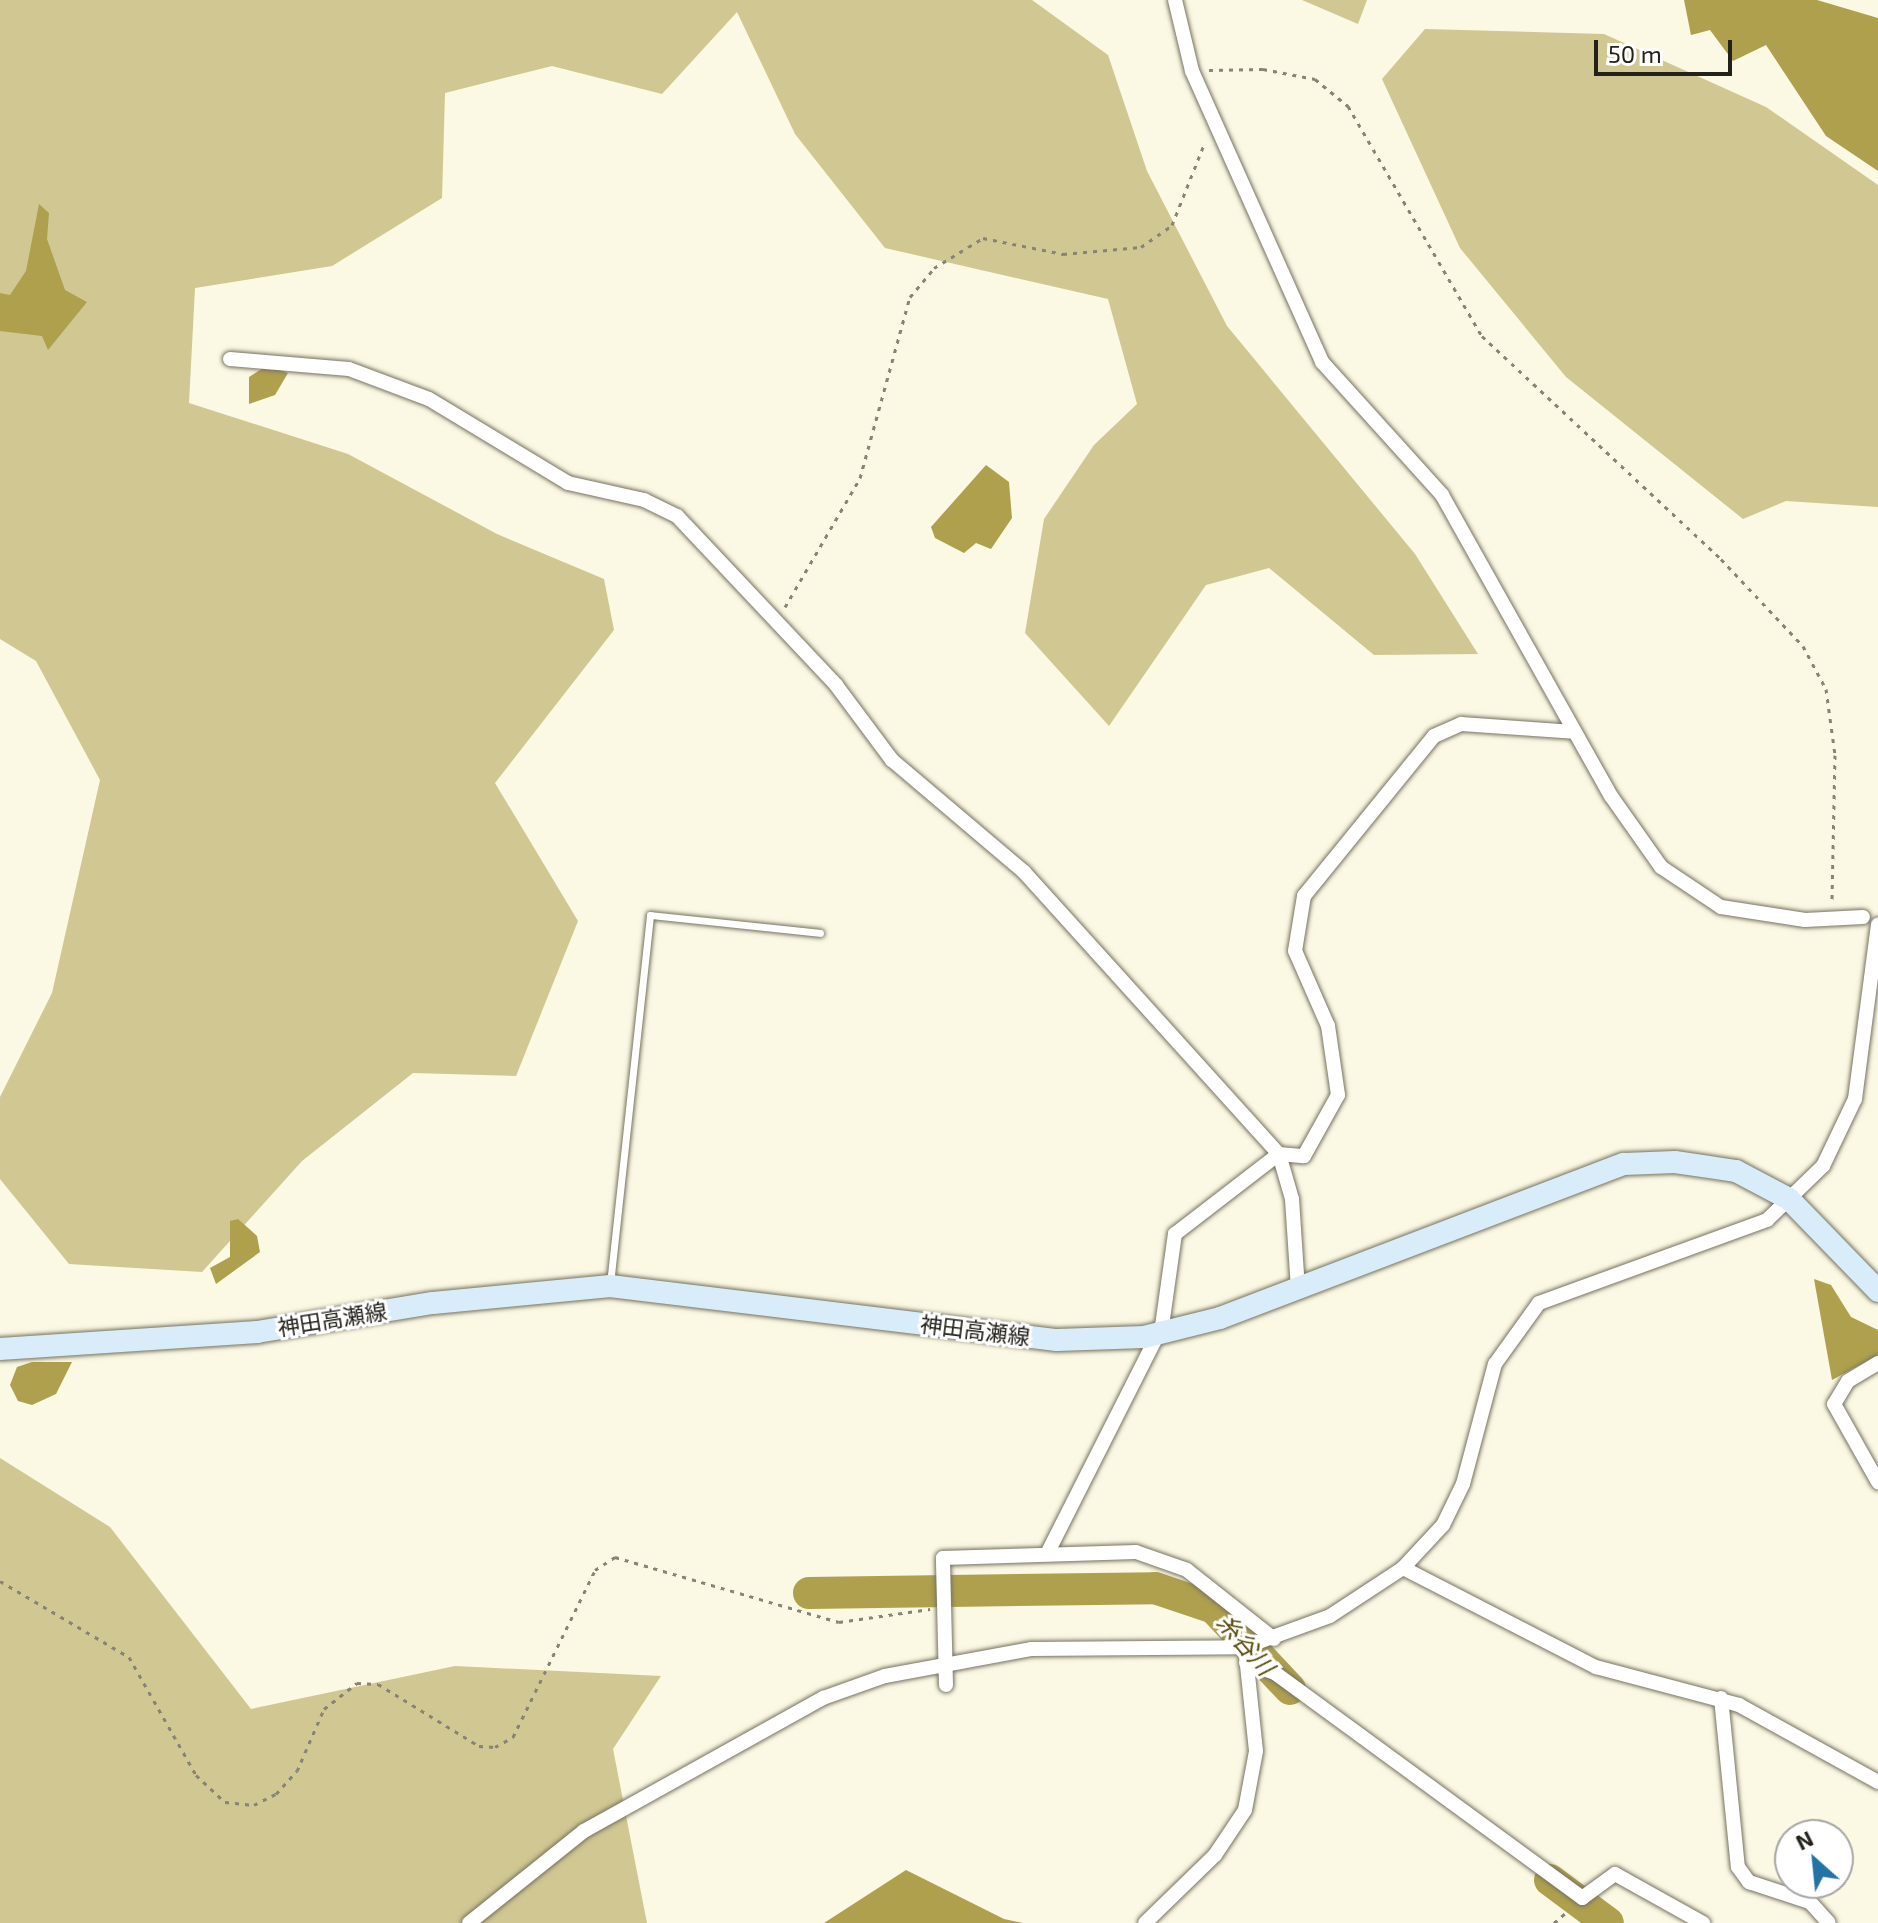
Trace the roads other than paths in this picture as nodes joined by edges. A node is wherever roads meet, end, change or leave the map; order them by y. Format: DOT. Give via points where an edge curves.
graph roads {
  1 [pos="1175,0"];
  2 [pos="230,359"];
  3 [pos="1574,732"];
  4 [pos="1863,917"];
  5 [pos="1878,925"];
  6 [pos="820,933"];
  7 [pos="1867,1030"];
  8 [pos="1279,1154"];
  9 [pos="1789,1199"];
  10 [pos="610,1286"];
  11 [pos="1298,1289"];
  12 [pos="1878,1291"];
  13 [pos="1159,1334"];
  14 [pos="0,1349"];
  15 [pos="1878,1363"];
  16 [pos="1878,1482"];
  17 [pos="1049,1550"];
  18 [pos="1403,1568"];
  19 [pos="1274,1639"];
  20 [pos="1246,1655"];
  21 [pos="946,1663"];
  22 [pos="946,1685"];
  23 [pos="1721,1698"];
  24 [pos="1878,1782"];
  25 [pos="469,1923"];
  26 [pos="1145,1923"];
  27 [pos="1703,1923"];
  28 [pos="1829,1923"];
  1 -- 3 [label="street" via="1192,71 1322,362 1442,495"];
  2 -- 8 [label="street" via="349,369 429,399 568,483 644,500 677,516 777,620 892,760 1024,872"];
  3 -- 4 [label="street" via="1661,867 1697,897 1763,917"];
  3 -- 8 [label="street" via="1461,724 1434,736 1304,896 1295,951 1328,1026 1338,1095 1304,1156"];
  5 -- 7 [label="street"];
  6 -- 10 [label="lane" via="650,915"];
  7 -- 9 [label="street" via="1844,1128 1823,1166"];
  8 -- 11 [label="street" via="1292,1199"];
  8 -- 13 [label="street" via="1175,1234"];
  9 -- 11 [label="main road, 神田高瀬線" via="1736,1171 1624,1164"];
  9 -- 12 [label="main road, 神田高瀬線"];
  9 -- 18 [label="street" via="1754,1226 1574,1285 1539,1303 1495,1364 1463,1484 1443,1525"];
  10 -- 13 [label="main road, 神田高瀬線" via="1057,1340"];
  10 -- 14 [label="main road, 神田高瀬線" via="433,1303 257,1332"];
  11 -- 13 [label="main road, 神田高瀬線"];
  13 -- 17 [label="street"];
  15 -- 16 [label="street" via="1848,1381 1834,1404"];
  17 -- 19 [label="street" via="1136,1552 1187,1570"];
  17 -- 21 [label="street" via="943,1558"];
  18 -- 19 [label="street" via="1330,1616"];
  18 -- 23 [label="street" via="1596,1667"];
  19 -- 20 [label="street"];
  20 -- 21 [label="street" via="1085,1643"];
  20 -- 26 [label="street" via="1256,1770 1245,1810 1215,1855"];
  20 -- 27 [label="street" via="1582,1898 1610,1877"];
  21 -- 22 [label="street"];
  21 -- 25 [label="street" via="885,1676 762,1726 584,1831"];
  23 -- 24 [label="street"];
  23 -- 28 [label="street" via="1738,1867 1749,1882 1810,1902"];
}
